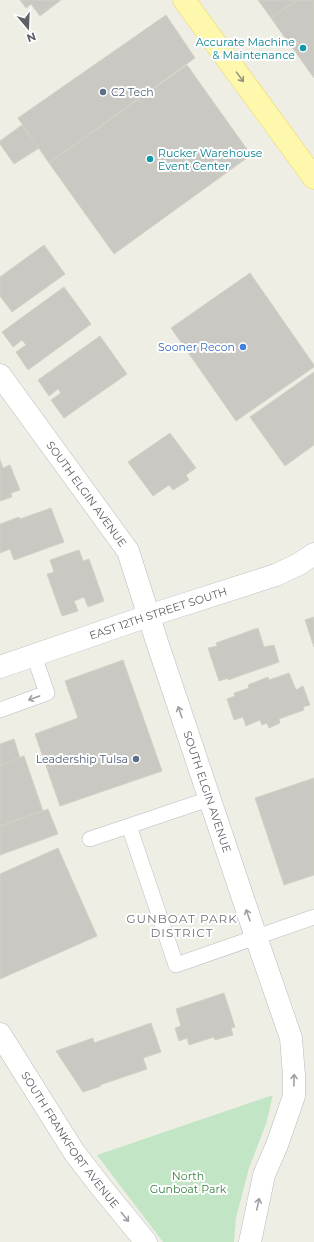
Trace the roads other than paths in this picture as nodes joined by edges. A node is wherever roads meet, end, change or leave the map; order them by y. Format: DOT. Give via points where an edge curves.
graph roads {
  1 [pos="184,0"];
  2 [pos="314,178"];
  3 [pos="0,375"];
  4 [pos="314,554"];
  5 [pos="148,616"];
  6 [pos="34,656"];
  7 [pos="0,667"];
  8 [pos="0,710"];
  9 [pos="209,799"];
  10 [pos="128,826"];
  11 [pos="90,839"];
  12 [pos="314,917"];
  13 [pos="256,937"];
  14 [pos="0,1034"];
  15 [pos="146,1242"];
  16 [pos="250,1242"];
  1 -- 2 [label="main road, one-way"];
  3 -- 5 [label="street, SOUTH ELGIN AVENUE" via="128,551"];
  4 -- 5 [label="street, EAST 12TH STREET SOUTH" via="276,575"];
  5 -- 6 [label="street, EAST 12TH STREET SOUTH"];
  9 -- 5 [label="street, SOUTH ELGIN AVENUE, one-way"];
  6 -- 7 [label="street, EAST 12TH STREET SOUTH"];
  6 -- 8 [label="lane, one-way" via="47,694"];
  9 -- 10 [label="lane"];
  13 -- 9 [label="street, SOUTH ELGIN AVENUE, one-way"];
  10 -- 11 [label="lane"];
  10 -- 13 [label="lane" via="176,965"];
  12 -- 13 [label="lane"];
  16 -- 13 [label="street, SOUTH ELGIN AVENUE, one-way" via="264,1175 278,1145 294,1096 291,1038"];
  14 -- 15 [label="street, SOUTH FRANKFORT AVENUE, one-way" via="74,1152"];
}
